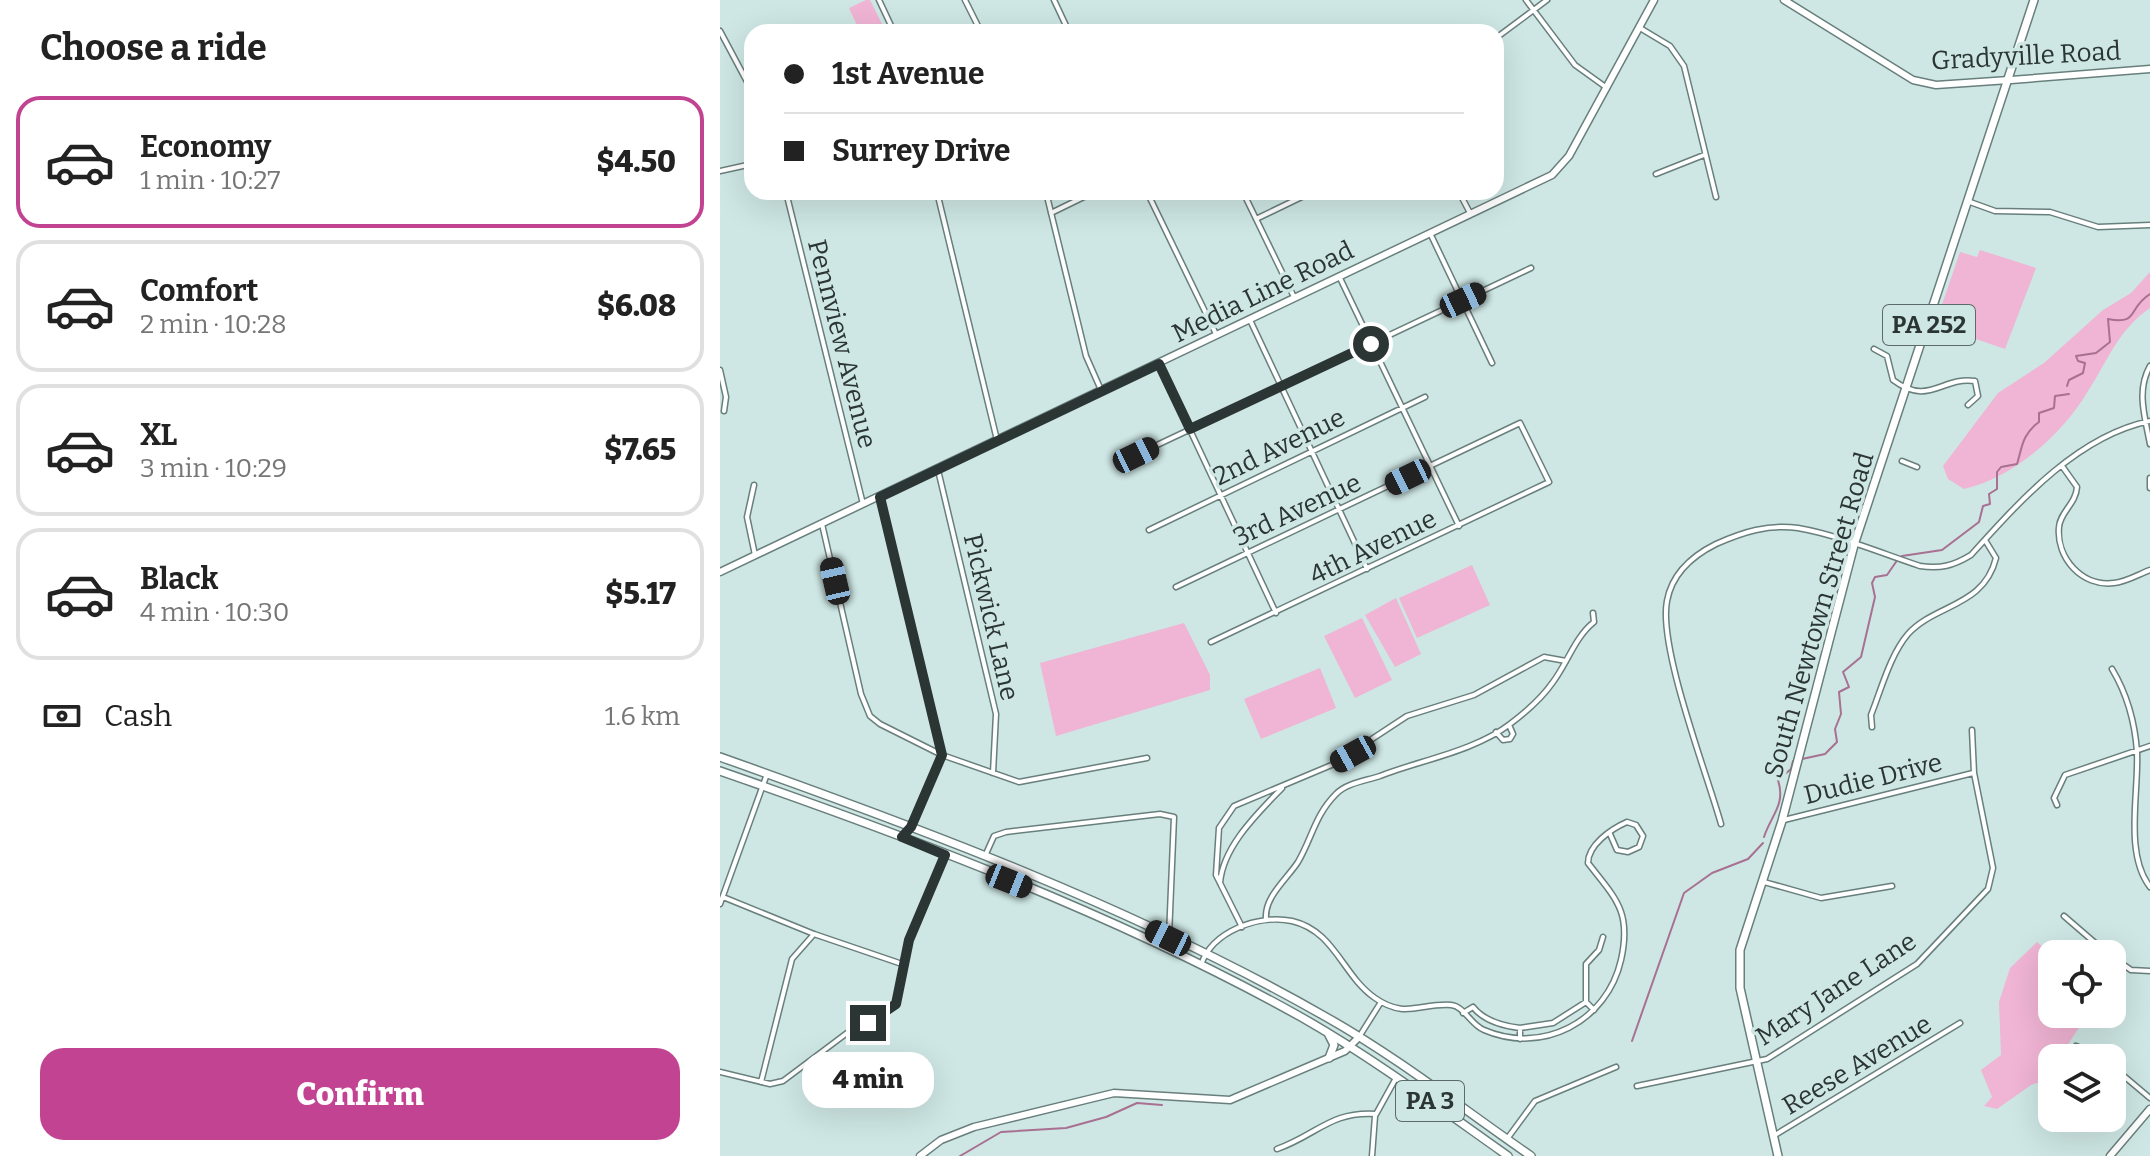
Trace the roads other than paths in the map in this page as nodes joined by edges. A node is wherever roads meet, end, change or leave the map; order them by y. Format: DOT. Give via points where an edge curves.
graph roads {
  1 [pos="879,0"];
  2 [pos="965,0"];
  3 [pos="1054,0"];
  4 [pos="1526,0"];
  5 [pos="1547,0"];
  6 [pos="1654,0"];
  7 [pos="1784,0"];
  8 [pos="2034,0"];
  9 [pos="1533,10"];
  10 [pos="890,24"];
  11 [pos="977,24"];
  12 [pos="1065,24"];
  13 [pos="1638,27"];
  14 [pos="720,31"];
  15 [pos="1504,32"];
  16 [pos="2150,69"];
  17 [pos="744,76"];
  18 [pos="2011,80"];
  19 [pos="1607,88"];
  20 [pos="1704,155"];
  21 [pos="744,166"];
  22 [pos="720,171"];
  23 [pos="1656,174"];
  24 [pos="1504,196"];
  25 [pos="1716,197"];
  26 [pos="788,200"];
  27 [pos="939,200"];
  28 [pos="1048,200"];
  29 [pos="1078,200"];
  30 [pos="1151,200"];
  31 [pos="1247,200"];
  32 [pos="1295,200"];
  33 [pos="1463,200"];
  34 [pos="1497,200"];
  35 [pos="1970,202"];
  36 [pos="1051,213"];
  37 [pos="1470,213"];
  38 [pos="1256,219"];
  39 [pos="2150,225"];
  40 [pos="1430,233"];
  41 [pos="1531,268"];
  42 [pos="1339,276"];
  43 [pos="1294,297"];
  44 [pos="1463,300"];
  45 [pos="1249,318"];
  46 [pos="1217,337"];
  47 [pos="1371,344"];
  48 [pos="1874,349"];
  49 [pos="1492,363"];
  50 [pos="1159,364"];
  51 [pos="2150,366"];
  52 [pos="720,370"];
  53 [pos="1280,386"];
  54 [pos="1909,389"];
  55 [pos="1102,392"];
  56 [pos="1425,397"];
  57 [pos="1968,405"];
  58 [pos="1403,408"];
  59 [pos="724,411"];
  60 [pos="2148,422"];
  61 [pos="1190,429"];
  62 [pos="998,442"];
  63 [pos="2150,444"];
  64 [pos="1311,452"];
  65 [pos="1136,455"];
  66 [pos="1902,461"];
  67 [pos="1431,466"];
  68 [pos="2062,466"];
  69 [pos="1917,467"];
  70 [pos="938,470"];
  71 [pos="2150,478"];
  72 [pos="1549,482"];
  73 [pos="754,485"];
  74 [pos="2150,488"];
  75 [pos="1220,496"];
  76 [pos="880,497"];
  77 [pos="863,505"];
  78 [pos="1340,510"];
  79 [pos="822,524"];
  80 [pos="1459,526"];
  81 [pos="1149,530"];
  82 [pos="1985,540"];
  83 [pos="1854,545"];
  84 [pos="1248,554"];
  85 [pos="755,555"];
  86 [pos="1367,569"];
  87 [pos="2150,570"];
  88 [pos="720,572"];
  89 [pos="1176,587"];
  90 [pos="1276,613"];
  91 [pos="1593,613"];
  92 [pos="1211,642"];
  93 [pos="1566,661"];
  94 [pos="2112,669"];
  95 [pos="1509,725"];
  96 [pos="1872,727"];
  97 [pos="1972,730"];
  98 [pos="1496,732"];
  99 [pos="2150,746"];
  100 [pos="2137,750"];
  101 [pos="942,755"];
  102 [pos="720,757"];
  103 [pos="1147,758"];
  104 [pos="720,771"];
  105 [pos="993,773"];
  106 [pos="1974,773"];
  107 [pos="767,774"];
  108 [pos="763,786"];
  109 [pos="1284,787"];
  110 [pos="2057,805"];
  111 [pos="1782,821"];
  112 [pos="1721,824"];
  113 [pos="911,827"];
  114 [pos="1610,834"];
  115 [pos="902,837"];
  116 [pos="945,855"];
  117 [pos="984,857"];
  118 [pos="1762,882"];
  119 [pos="1892,886"];
  120 [pos="2150,887"];
  121 [pos="1220,888"];
  122 [pos="723,897"];
  123 [pos="720,904"];
  124 [pos="2064,916"];
  125 [pos="1266,919"];
  126 [pos="1242,927"];
  127 [pos="814,934"];
  128 [pos="1603,937"];
  129 [pos="1168,938"];
  130 [pos="2092,940"];
  131 [pos="1204,955"];
  132 [pos="902,964"];
  133 [pos="1200,967"];
  134 [pos="2126,967"];
  135 [pos="2150,971"];
  136 [pos="1381,1002"];
  137 [pos="1586,1002"];
  138 [pos="1594,1010"];
  139 [pos="1463,1013"];
  140 [pos="1960,1023"];
  141 [pos="1520,1028"];
  142 [pos="1327,1033"];
  143 [pos="1359,1037"];
  144 [pos="1520,1039"];
  145 [pos="1351,1048"];
  146 [pos="1329,1058"];
  147 [pos="1756,1061"];
  148 [pos="1616,1067"];
  149 [pos="720,1072"];
  150 [pos="1396,1078"];
  151 [pos="2126,1078"];
  152 [pos="761,1082"];
  153 [pos="1637,1086"];
  154 [pos="2150,1098"];
  155 [pos="2150,1109"];
  156 [pos="1376,1114"];
  157 [pos="1773,1137"];
  158 [pos="1507,1139"];
  159 [pos="1277,1149"];
  160 [pos="920,1156"];
  161 [pos="1372,1156"];
  162 [pos="1508,1156"];
  163 [pos="1531,1156"];
  164 [pos="1778,1156"];
  165 [pos="2110,1156"];
  1 -- 10 [label="street"];
  2 -- 11 [label="street"];
  3 -- 12 [label="street"];
  4 -- 9 [label="street"];
  5 -- 9 [label="street"];
  6 -- 13 [label="main road, Media Line Road"];
  7 -- 18 [label="main road, Gradyville Road" via="1913,80 1936,85"];
  8 -- 18 [label="main road, South Newtown Street Road / PA 252"];
  9 -- 15 [label="street"];
  9 -- 19 [label="street" via="1575,65"];
  13 -- 19 [label="main road, Media Line Road"];
  13 -- 20 [label="street" via="1670,46 1684,66"];
  14 -- 17 [label="street"];
  16 -- 18 [label="main road, Gradyville Road"];
  18 -- 35 [label="main road, South Newtown Street Road / PA 252"];
  19 -- 24 [label="main road, Media Line Road" via="1558,170"];
  20 -- 23 [label="street"];
  20 -- 25 [label="street"];
  21 -- 22 [label="street"];
  26 -- 77 [label="street, Pennview Avenue"];
  27 -- 62 [label="street"];
  28 -- 36 [label="street"];
  29 -- 36 [label="street"];
  30 -- 46 [label="street"];
  31 -- 38 [label="street"];
  32 -- 38 [label="street"];
  33 -- 37 [label="street"];
  34 -- 37 [label="main road, Media Line Road"];
  35 -- 39 [label="street" via="1995,211 2050,212 2098,227"];
  35 -- 54 [label="main road, South Newtown Street Road / PA 252"];
  36 -- 55 [label="street" via="1086,356"];
  37 -- 40 [label="main road, Media Line Road"];
  38 -- 43 [label="street"];
  40 -- 42 [label="main road, Media Line Road"];
  40 -- 44 [label="street"];
  41 -- 44 [label="street"];
  42 -- 43 [label="main road, Media Line Road"];
  42 -- 47 [label="street"];
  43 -- 45 [label="main road, Media Line Road"];
  44 -- 47 [label="street"];
  44 -- 49 [label="street"];
  45 -- 46 [label="main road, Media Line Road"];
  45 -- 53 [label="street"];
  46 -- 50 [label="main road, Media Line Road"];
  47 -- 53 [label="street"];
  47 -- 58 [label="street"];
  48 -- 54 [label="street" via="1887,356 1893,380"];
  50 -- 55 [label="main road, Media Line Road"];
  50 -- 61 [label="street"];
  51 -- 60 [label="street" via="2143,388"];
  52 -- 59 [label="street"];
  53 -- 61 [label="street"];
  53 -- 64 [label="street"];
  54 -- 57 [label="street" via="1930,393 1975,381 1978,396"];
  54 -- 83 [label="main road, South Newtown Street Road / PA 252"];
  55 -- 62 [label="main road, Media Line Road"];
  56 -- 58 [label="street, 2nd Avenue"];
  58 -- 64 [label="street, 2nd Avenue"];
  58 -- 67 [label="street"];
  60 -- 63 [label="street"];
  60 -- 68 [label="street" via="2102,438"];
  61 -- 65 [label="street"];
  61 -- 75 [label="street"];
  62 -- 70 [label="main road, Media Line Road"];
  64 -- 75 [label="street, 2nd Avenue"];
  64 -- 78 [label="street"];
  66 -- 69 [label="street"];
  67 -- 72 [label="street, 3rd Avenue" via="1520,423"];
  67 -- 78 [label="street, 3rd Avenue"];
  67 -- 80 [label="street"];
  68 -- 82 [label="street"];
  68 -- 87 [label="street" via="2077,487 2060,519 2059,534 2076,572 2114,583"];
  70 -- 76 [label="main road, Media Line Road"];
  70 -- 105 [label="street, Pickwick Lane" via="996,714"];
  71 -- 74 [label="street"];
  72 -- 80 [label="street, 4th Avenue"];
  73 -- 85 [label="street" via="747,517"];
  75 -- 81 [label="street, 2nd Avenue"];
  75 -- 84 [label="street"];
  76 -- 77 [label="main road, Media Line Road"];
  76 -- 101 [label="street"];
  77 -- 79 [label="main road, Media Line Road"];
  78 -- 84 [label="street, 3rd Avenue"];
  78 -- 86 [label="street"];
  79 -- 85 [label="main road, Media Line Road"];
  79 -- 101 [label="street" via="865,706 880,724"];
  80 -- 86 [label="street, 4th Avenue"];
  82 -- 83 [label="street" via="1956,564 1937,568"];
  82 -- 96 [label="street" via="1996,558 1991,571 1969,598 1908,634 1871,715"];
  83 -- 111 [label="main road, South Newtown Street Road / PA 252"];
  83 -- 112 [label="street" via="1798,528 1748,529 1694,555 1673,582 1666,603 1672,660"];
  84 -- 89 [label="street, 3rd Avenue"];
  84 -- 90 [label="street"];
  85 -- 88 [label="main road, Media Line Road"];
  86 -- 90 [label="street, 4th Avenue"];
  90 -- 92 [label="street, 4th Avenue"];
  91 -- 93 [label="street" via="1594,622"];
  93 -- 95 [label="street" via="1545,692"];
  93 -- 109 [label="street" via="1544,657 1474,695 1407,716 1353,754"];
  94 -- 100 [label="street" via="2126,693"];
  95 -- 98 [label="street"];
  95 -- 98 [label="street" via="1510,739 1503,740"];
  97 -- 106 [label="street, Mary Jane Lane"];
  98 -- 125 [label="street" via="1340,790 1317,815 1311,843 1277,888"];
  99 -- 100 [label="street"];
  100 -- 110 [label="street" via="2065,775 2054,798"];
  100 -- 120 [label="street" via="2137,857"];
  101 -- 105 [label="street"];
  101 -- 113 [label="street"];
  102 -- 107 [label="main road, PA 3"];
  103 -- 105 [label="street" via="1033,781"];
  104 -- 108 [label="main road, PA 3"];
  106 -- 111 [label="street, Dudie Drive"];
  106 -- 147 [label="street, Mary Jane Lane" via="1993,868 1988,889 1917,964"];
  107 -- 108 [label="street"];
  107 -- 113 [label="main road, PA 3"];
  108 -- 115 [label="main road, PA 3"];
  108 -- 122 [label="street"];
  109 -- 121 [label="street" via="1227,857"];
  109 -- 121 [label="street" via="1245,799 1227,813 1218,838"];
  111 -- 118 [label="main road, South Newtown Street Road / PA 252"];
  113 -- 115 [label="street"];
  113 -- 117 [label="main road, PA 3"];
  114 -- 114 [label="street" via="1621,852 1635,851 1642,842 1641,829 1632,823"];
  114 -- 138 [label="street" via="1590,849 1588,863 1619,901 1624,935 1616,976"];
  115 -- 116 [label="main road, PA 3"];
  116 -- 132 [label="street"];
  116 -- 133 [label="main road, PA 3"];
  117 -- 129 [label="main road, PA 3"];
  117 -- 129 [label="street" via="994,836 1006,832 1160,814 1174,817"];
  118 -- 119 [label="street" via="1821,898"];
  118 -- 147 [label="main road, South Newtown Street Road / PA 252" via="1738,971"];
  121 -- 126 [label="street"];
  122 -- 123 [label="street"];
  122 -- 127 [label="street"];
  124 -- 130 [label="street"];
  125 -- 126 [label="street"];
  125 -- 136 [label="street" via="1291,921 1320,934"];
  126 -- 131 [label="street"];
  127 -- 132 [label="street"];
  127 -- 152 [label="street" via="792,959"];
  128 -- 137 [label="street" via="1586,964"];
  129 -- 131 [label="main road, PA 3"];
  131 -- 133 [label="street"];
  131 -- 143 [label="main road, PA 3"];
  132 -- 152 [label="street" via="900,994 887,1012 851,1030 794,1077"];
  133 -- 142 [label="main road, PA 3"];
  134 -- 135 [label="street"];
  136 -- 139 [label="street" via="1412,1011 1452,1005"];
  136 -- 143 [label="street"];
  137 -- 138 [label="street"];
  137 -- 141 [label="street" via="1553,1023"];
  138 -- 144 [label="street" via="1567,1029"];
  139 -- 141 [label="street" via="1473,1007 1488,1019"];
  139 -- 144 [label="street" via="1485,1031"];
  140 -- 157 [label="street, Reese Avenue"];
  141 -- 144 [label="street"];
  142 -- 145 [label="main road, PA 3"];
  142 -- 146 [label="main road" via="1334,1045"];
  143 -- 145 [label="main road"];
  143 -- 158 [label="main road, PA 3"];
  145 -- 146 [label="main road"];
  145 -- 150 [label="main road, PA 3"];
  146 -- 160 [label="main road" via="1225,1102 1132,1092 1105,1095 974,1127 941,1140"];
  147 -- 153 [label="street, Mary Jane Lane"];
  147 -- 157 [label="main road, South Newtown Street Road / PA 252"];
  148 -- 158 [label="street" via="1535,1101"];
  149 -- 152 [label="street"];
  150 -- 156 [label="street"];
  150 -- 162 [label="main road, PA 3"];
  151 -- 154 [label="street"];
  155 -- 165 [label="main road"];
  156 -- 159 [label="street" via="1342,1115"];
  156 -- 161 [label="street"];
  157 -- 164 [label="main road, South Newtown Street Road / PA 252"];
  158 -- 163 [label="main road, PA 3"];
}
